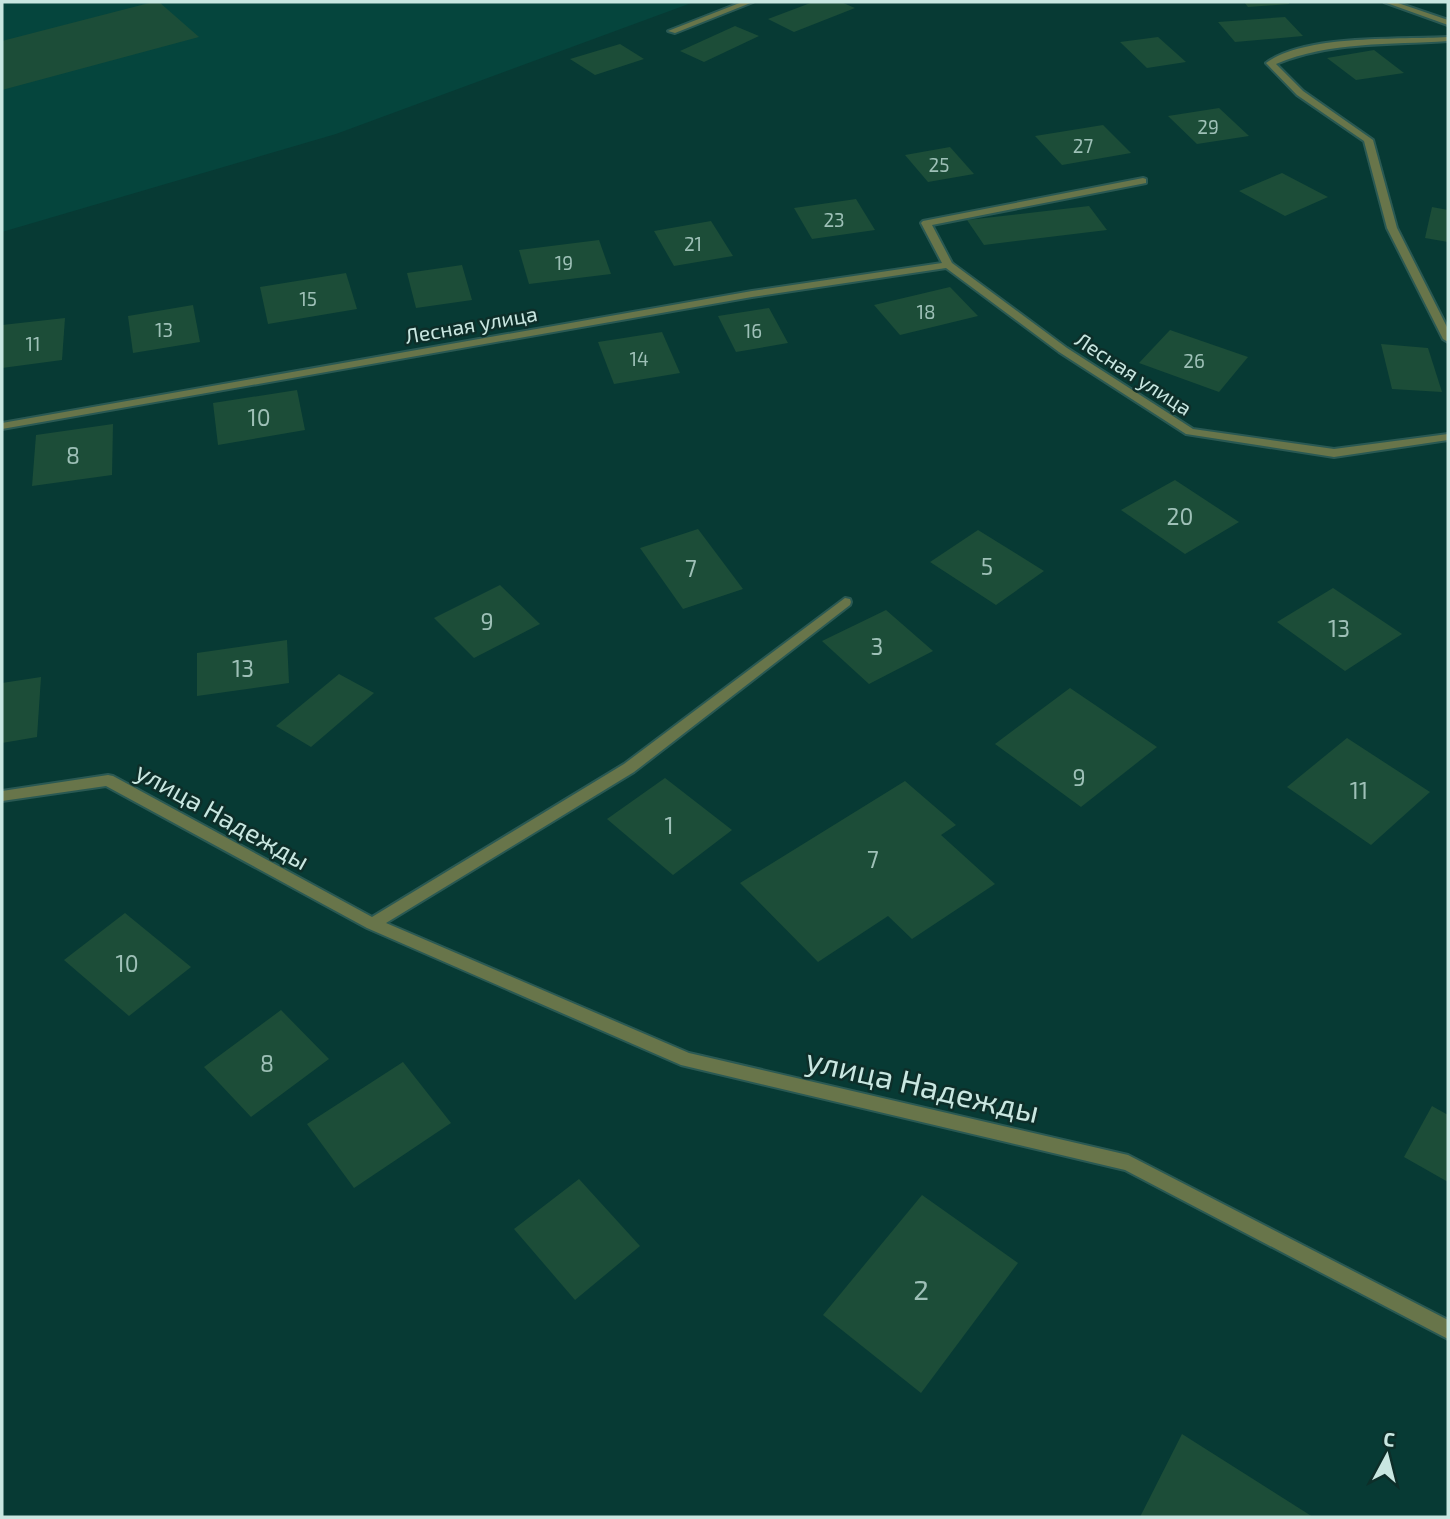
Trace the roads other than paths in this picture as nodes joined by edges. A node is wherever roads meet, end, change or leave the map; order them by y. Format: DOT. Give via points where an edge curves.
graph roads {
  1 [pos="749,2"];
  2 [pos="1388,2"];
  3 [pos="1448,23"];
  4 [pos="672,31"];
  5 [pos="1448,39"];
  6 [pos="1143,181"];
  7 [pos="948,265"];
  8 [pos="1448,340"];
  9 [pos="2,426"];
  10 [pos="1448,437"];
  11 [pos="845,602"];
  12 [pos="2,796"];
  13 [pos="372,924"];
  14 [pos="1448,1330"];
  1 -- 4 [label="street"];
  2 -- 3 [label="street"];
  5 -- 8 [label="street" via="1291,52 1270,63 1300,93 1368,140 1392,228"];
  6 -- 7 [label="street, Лесная улица" via="926,223"];
  7 -- 9 [label="street, Лесная улица" via="738,296"];
  7 -- 10 [label="street, Лесная улица" via="1063,350 1190,432 1334,453"];
  11 -- 13 [label="street" via="629,768"];
  12 -- 13 [label="street, улица Надежды" via="108,780"];
  13 -- 14 [label="street, улица Надежды" via="687,1060 1128,1163"];
}
